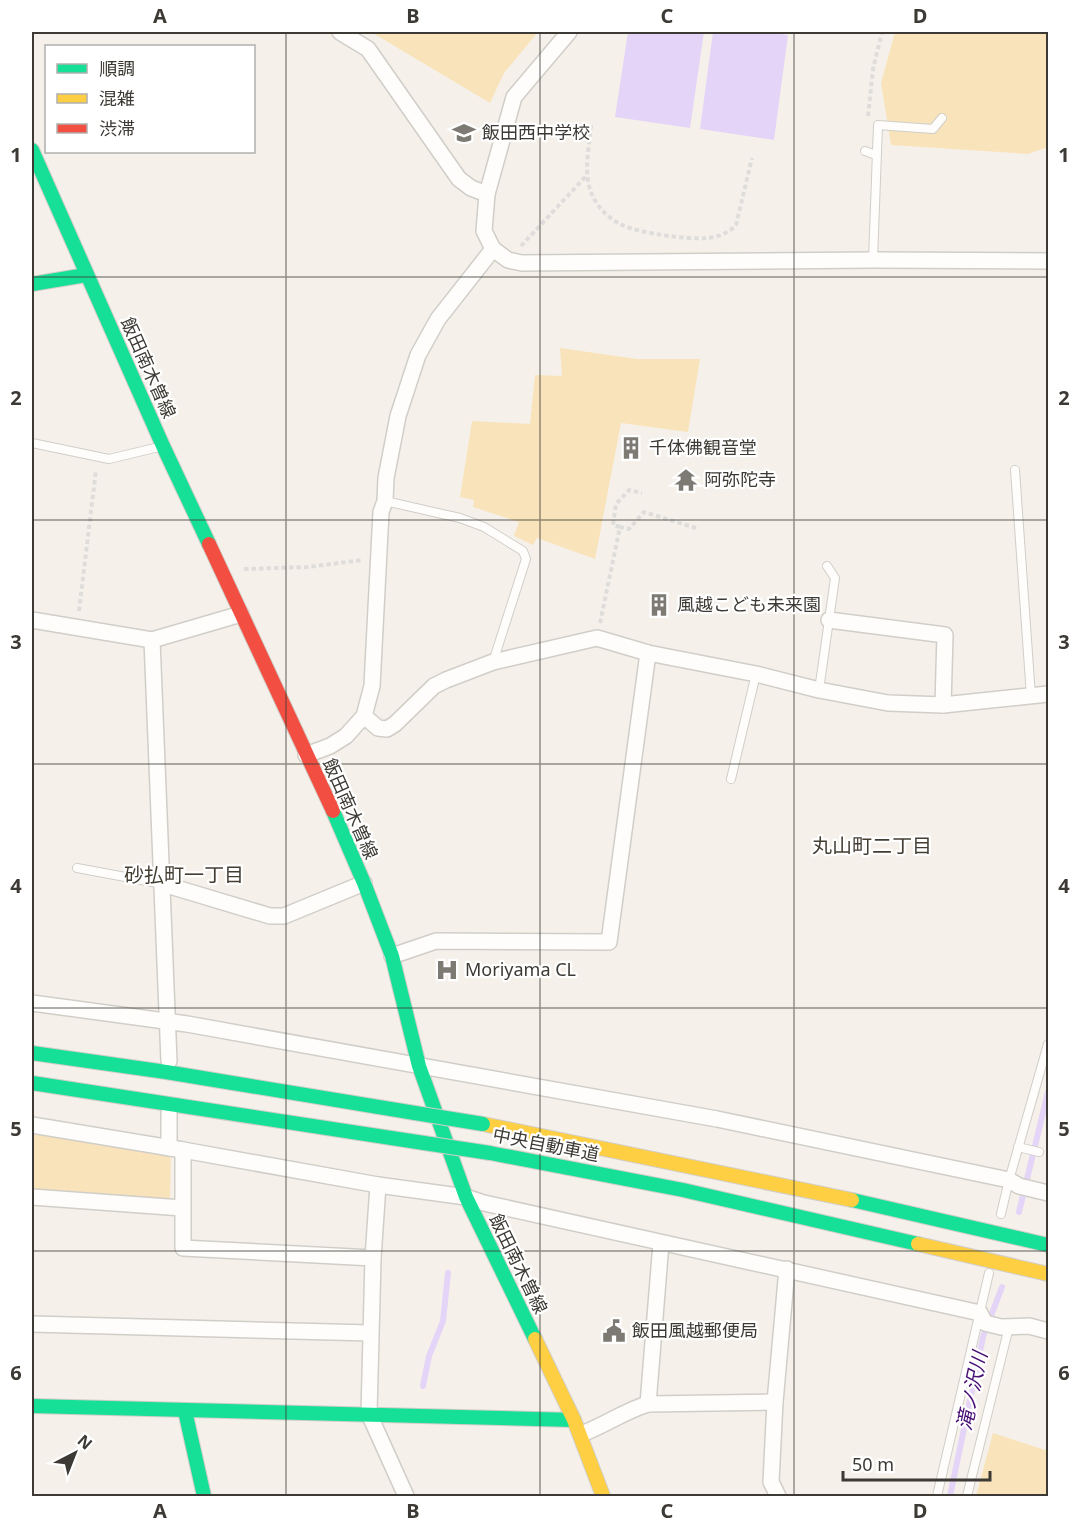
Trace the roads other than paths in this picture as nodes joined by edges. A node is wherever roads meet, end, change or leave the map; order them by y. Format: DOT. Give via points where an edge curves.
graph roads {
  1 [pos="340,32"];
  2 [pos="569,32"];
  3 [pos="942,118"];
  4 [pos="32,150"];
  5 [pos="865,151"];
  6 [pos="876,155"];
  7 [pos="487,194"];
  8 [pos="493,249"];
  9 [pos="873,260"];
  10 [pos="1048,261"];
  11 [pos="86,275"];
  12 [pos="32,284"];
  13 [pos="32,443"];
  14 [pos="163,446"];
  15 [pos="1015,470"];
  16 [pos="385,501"];
  17 [pos="827,566"];
  18 [pos="241,614"];
  19 [pos="32,620"];
  20 [pos="829,620"];
  21 [pos="152,640"];
  22 [pos="648,653"];
  23 [pos="492,662"];
  24 [pos="756,674"];
  25 [pos="819,690"];
  26 [pos="1048,694"];
  27 [pos="1031,697"];
  28 [pos="943,705"];
  29 [pos="364,716"];
  30 [pos="306,755"];
  31 [pos="731,779"];
  32 [pos="77,868"];
  33 [pos="364,883"];
  34 [pos="163,884"];
  35 [pos="392,956"];
  36 [pos="32,1003"];
  37 [pos="168,1022"];
  38 [pos="1048,1044"];
  39 [pos="32,1053"];
  40 [pos="169,1061"];
  41 [pos="419,1066"];
  42 [pos="32,1083"];
  43 [pos="169,1113"];
  44 [pos="32,1125"];
  45 [pos="1022,1148"];
  46 [pos="176,1149"];
  47 [pos="1039,1152"];
  48 [pos="378,1185"];
  49 [pos="1027,1187"];
  50 [pos="32,1197"];
  51 [pos="466,1197"];
  52 [pos="182,1208"];
  53 [pos="1001,1214"];
  54 [pos="661,1243"];
  55 [pos="1048,1245"];
  56 [pos="373,1258"];
  57 [pos="787,1269"];
  58 [pos="989,1273"];
  59 [pos="1048,1274"];
  60 [pos="994,1322"];
  61 [pos="32,1324"];
  62 [pos="1048,1331"];
  63 [pos="370,1334"];
  64 [pos="775,1402"];
  65 [pos="648,1404"];
  66 [pos="32,1406"];
  67 [pos="185,1411"];
  68 [pos="369,1414"];
  69 [pos="578,1427"];
  70 [pos="204,1497"];
  71 [pos="406,1497"];
  72 [pos="603,1497"];
  73 [pos="778,1497"];
  74 [pos="937,1497"];
  75 [pos="967,1497"];
  1 -- 7 [label="street" via="368,49 459,179"];
  2 -- 7 [label="street" via="514,97"];
  3 -- 6 [label="lane" via="933,129 878,125"];
  4 -- 11 [label="main road, 飯田南木曽線"];
  5 -- 6 [label="lane"];
  6 -- 9 [label="lane"];
  7 -- 8 [label="street" via="484,231"];
  8 -- 9 [label="street" via="508,260 533,263"];
  8 -- 16 [label="street" via="438,319 418,355 398,416"];
  9 -- 10 [label="street"];
  11 -- 12 [label="main road"];
  11 -- 14 [label="main road, 飯田南木曽線"];
  13 -- 14 [label="lane" via="109,459"];
  14 -- 18 [label="main road, 飯田南木曽線"];
  15 -- 27 [label="lane"];
  16 -- 23 [label="lane" via="460,518 484,527 523,551 526,559"];
  16 -- 29 [label="street" via="381,512 372,686"];
  17 -- 20 [label="lane" via="836,578"];
  18 -- 21 [label="street"];
  18 -- 30 [label="main road, 飯田南木曽線"];
  19 -- 21 [label="street"];
  20 -- 25 [label="lane"];
  20 -- 28 [label="street" via="945,635"];
  21 -- 34 [label="street"];
  22 -- 23 [label="street" via="597,638"];
  22 -- 24 [label="street"];
  22 -- 35 [label="street" via="609,942 436,941"];
  23 -- 29 [label="street" via="434,686 387,729 378,728"];
  24 -- 25 [label="street"];
  24 -- 31 [label="lane"];
  25 -- 28 [label="street" via="888,703"];
  26 -- 27 [label="street"];
  27 -- 28 [label="street"];
  29 -- 30 [label="street" via="345,736"];
  30 -- 33 [label="main road, 飯田南木曽線"];
  32 -- 34 [label="lane"];
  33 -- 34 [label="street" via="284,916 270,916"];
  33 -- 35 [label="main road, 飯田南木曽線"];
  34 -- 37 [label="street"];
  35 -- 41 [label="main road, 飯田南木曽線"];
  36 -- 37 [label="street"];
  37 -- 40 [label="street"];
  37 -- 41 [label="street"];
  38 -- 45 [label="lane"];
  39 -- 55 [label="main road, 中央自動車道, bridge" via="524,1131 802,1188"];
  41 -- 49 [label="street" via="717,1119"];
  41 -- 51 [label="main road, 飯田南木曽線"];
  42 -- 59 [label="main road, 中央自動車道, bridge" via="490,1153 683,1190"];
  43 -- 46 [label="street"];
  44 -- 46 [label="street"];
  45 -- 47 [label="lane"];
  45 -- 49 [label="lane"];
  46 -- 48 [label="street"];
  46 -- 52 [label="street"];
  48 -- 51 [label="street"];
  48 -- 56 [label="street"];
  49 -- 53 [label="lane"];
  50 -- 52 [label="street"];
  51 -- 54 [label="street"];
  51 -- 69 [label="main road, 飯田南木曽線"];
  52 -- 56 [label="street" via="183,1248"];
  54 -- 57 [label="street"];
  54 -- 65 [label="street"];
  56 -- 63 [label="street"];
  57 -- 60 [label="street"];
  57 -- 64 [label="street"];
  58 -- 60 [label="lane"];
  60 -- 62 [label="street"];
  60 -- 74 [label="lane"];
  60 -- 75 [label="lane"];
  61 -- 63 [label="street"];
  63 -- 68 [label="street"];
  64 -- 65 [label="street"];
  64 -- 73 [label="street" via="771,1482"];
  65 -- 69 [label="street" via="630,1409 595,1429"];
  66 -- 67 [label="main road"];
  67 -- 68 [label="main road"];
  67 -- 70 [label="main road"];
  68 -- 69 [label="main road"];
  68 -- 71 [label="street"];
  69 -- 72 [label="main road, 飯田南木曽線"];
}
